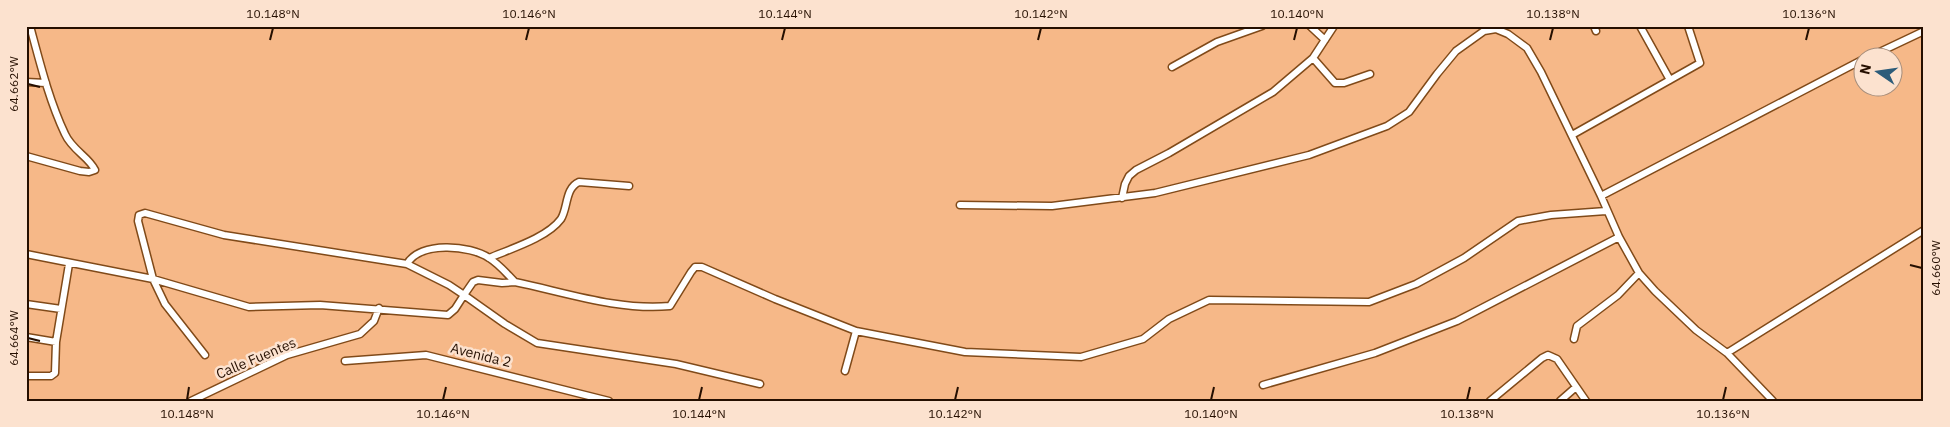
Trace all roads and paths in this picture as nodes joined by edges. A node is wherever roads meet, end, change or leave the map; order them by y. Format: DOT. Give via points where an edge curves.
graph roads {
  1 [pos="30,26"];
  2 [pos="1262,26"];
  3 [pos="1310,26"];
  4 [pos="1334,26"];
  5 [pos="1506,26"];
  6 [pos="1640,26"];
  7 [pos="1688,26"];
  8 [pos="1924,31"];
  9 [pos="1508,34"];
  10 [pos="1325,40"];
  11 [pos="1888,48"];
  12 [pos="1313,58"];
  13 [pos="1852,65"];
  14 [pos="1172,67"];
  15 [pos="1370,74"];
  16 [pos="1670,80"];
  17 [pos="26,82"];
  18 [pos="46,83"];
  19 [pos="1572,135"];
  20 [pos="26,156"];
  21 [pos="628,186"];
  22 [pos="1601,196"];
  23 [pos="1122,198"];
  24 [pos="960,205"];
  25 [pos="1606,211"];
  26 [pos="1924,230"];
  27 [pos="1619,237"];
  28 [pos="26,254"];
  29 [pos="489,258"];
  30 [pos="69,264"];
  31 [pos="407,264"];
  32 [pos="1639,273"];
  33 [pos="153,279"];
  34 [pos="515,282"];
  35 [pos="464,295"];
  36 [pos="26,304"];
  37 [pos="379,308"];
  38 [pos="61,309"];
  39 [pos="856,332"];
  40 [pos="26,337"];
  41 [pos="1574,340"];
  42 [pos="56,342"];
  43 [pos="1727,353"];
  44 [pos="205,355"];
  45 [pos="345,361"];
  46 [pos="845,371"];
  47 [pos="26,376"];
  48 [pos="760,384"];
  49 [pos="1263,385"];
  50 [pos="1576,387"];
  51 [pos="191,401"];
  52 [pos="609,401"];
  53 [pos="1490,401"];
  54 [pos="1560,401"];
  55 [pos="1586,401"];
  56 [pos="1774,401"];
  1 -- 18 [label="street"];
  2 -- 14 [label="street" via="1217,42"];
  3 -- 10 [label="street"];
  4 -- 10 [label="street"];
  5 -- 9 [label="street"];
  6 -- 16 [label="street"];
  7 -- 16 [label="street" via="1700,63"];
  8 -- 11 [label="street"];
  9 -- 19 [label="street" via="1527,48"];
  9 -- 23 [label="street" via="1484,31 1456,51 1409,112 1387,126 1309,155 1155,193"];
  10 -- 12 [label="street"];
  12 -- 15 [label="street" via="1335,83"];
  12 -- 23 [label="street" via="1273,92 1136,170 1128,176"];
  13 -- 22 [label="street"];
  16 -- 19 [label="street"];
  17 -- 18 [label="street"];
  18 -- 20 [label="street" via="66,136 95,170 80,171"];
  19 -- 22 [label="street"];
  21 -- 29 [label="street" via="575,184 562,218 555,225 535,238"];
  22 -- 25 [label="street"];
  23 -- 24 [label="street" via="1052,206"];
  25 -- 27 [label="street"];
  25 -- 39 [label="street" via="1518,221 1464,258 1416,284 1369,302 1208,300 1169,319 1143,339 1081,357 965,352"];
  26 -- 43 [label="street"];
  27 -- 32 [label="street"];
  27 -- 49 [label="street" via="1457,321 1374,353"];
  28 -- 30 [label="street"];
  29 -- 31 [label="street" via="473,250 440,248 419,252"];
  29 -- 34 [label="street"];
  30 -- 33 [label="street"];
  30 -- 38 [label="street"];
  31 -- 33 [label="street" via="224,235 145,213 139,215 138,221"];
  31 -- 35 [label="street"];
  32 -- 41 [label="street" via="1618,295 1577,326"];
  32 -- 43 [label="street" via="1696,330"];
  33 -- 37 [label="street" via="249,307 320,305"];
  33 -- 44 [label="street" via="165,304"];
  34 -- 35 [label="street" via="478,280"];
  34 -- 39 [label="street" via="597,301 660,307 670,306 695,267 702,267"];
  35 -- 37 [label="street" via="448,315"];
  35 -- 48 [label="street" via="537,343 676,364"];
  36 -- 38 [label="street"];
  37 -- 51 [label="street, Calle Fuentes" via="374,321 360,334 287,355"];
  38 -- 42 [label="street"];
  39 -- 46 [label="street"];
  40 -- 42 [label="street"];
  42 -- 47 [label="street" via="55,373 51,376"];
  43 -- 56 [label="street"];
  45 -- 52 [label="street, Avenida 2" via="426,354"];
  50 -- 53 [label="street" via="1557,359 1548,356"];
  50 -- 54 [label="street"];
  50 -- 55 [label="street"];
}
